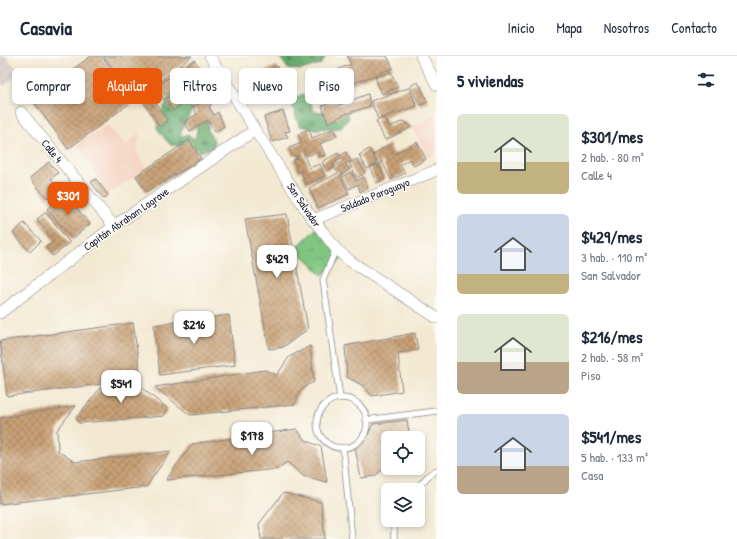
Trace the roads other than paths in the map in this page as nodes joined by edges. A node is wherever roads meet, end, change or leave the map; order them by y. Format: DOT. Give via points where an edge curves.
graph roads {
  1 [pos="210,56"];
  2 [pos="421,56"];
  3 [pos="437,84"];
  4 [pos="21,112"];
  5 [pos="255,130"];
  6 [pos="437,170"];
  7 [pos="313,220"];
  8 [pos="114,226"];
  9 [pos="336,249"];
  10 [pos="0,312"];
  11 [pos="437,318"];
  12 [pos="340,398"];
  13 [pos="437,412"];
  14 [pos="366,420"];
  15 [pos="343,448"];
  16 [pos="437,470"];
  17 [pos="422,483"];
  18 [pos="394,527"];
  19 [pos="352,539"];
  20 [pos="394,539"];
  1 -- 5 [label="street, San Salvador"];
  2 -- 3 [label="street"];
  4 -- 8 [label="street, Calle 4"];
  5 -- 7 [label="street, San Salvador"];
  5 -- 8 [label="street, Capitán Abraham Lagrave"];
  6 -- 7 [label="street, Soldado Paraguayo"];
  7 -- 9 [label="street, San Salvador"];
  8 -- 10 [label="street, Capitán Abraham Lagrave"];
  9 -- 11 [label="street, San Salvador" via="350,261"];
  9 -- 12 [label="lane" via="322,280"];
  12 -- 14 [label="lane" via="355,402 361,407"];
  12 -- 15 [label="lane" via="325,404 320,411 317,428 327,443"];
  13 -- 14 [label="lane"];
  14 -- 15 [label="lane" via="366,430 362,437"];
  15 -- 19 [label="lane"];
  16 -- 17 [label="lane"];
  18 -- 20 [label="lane"];
}
